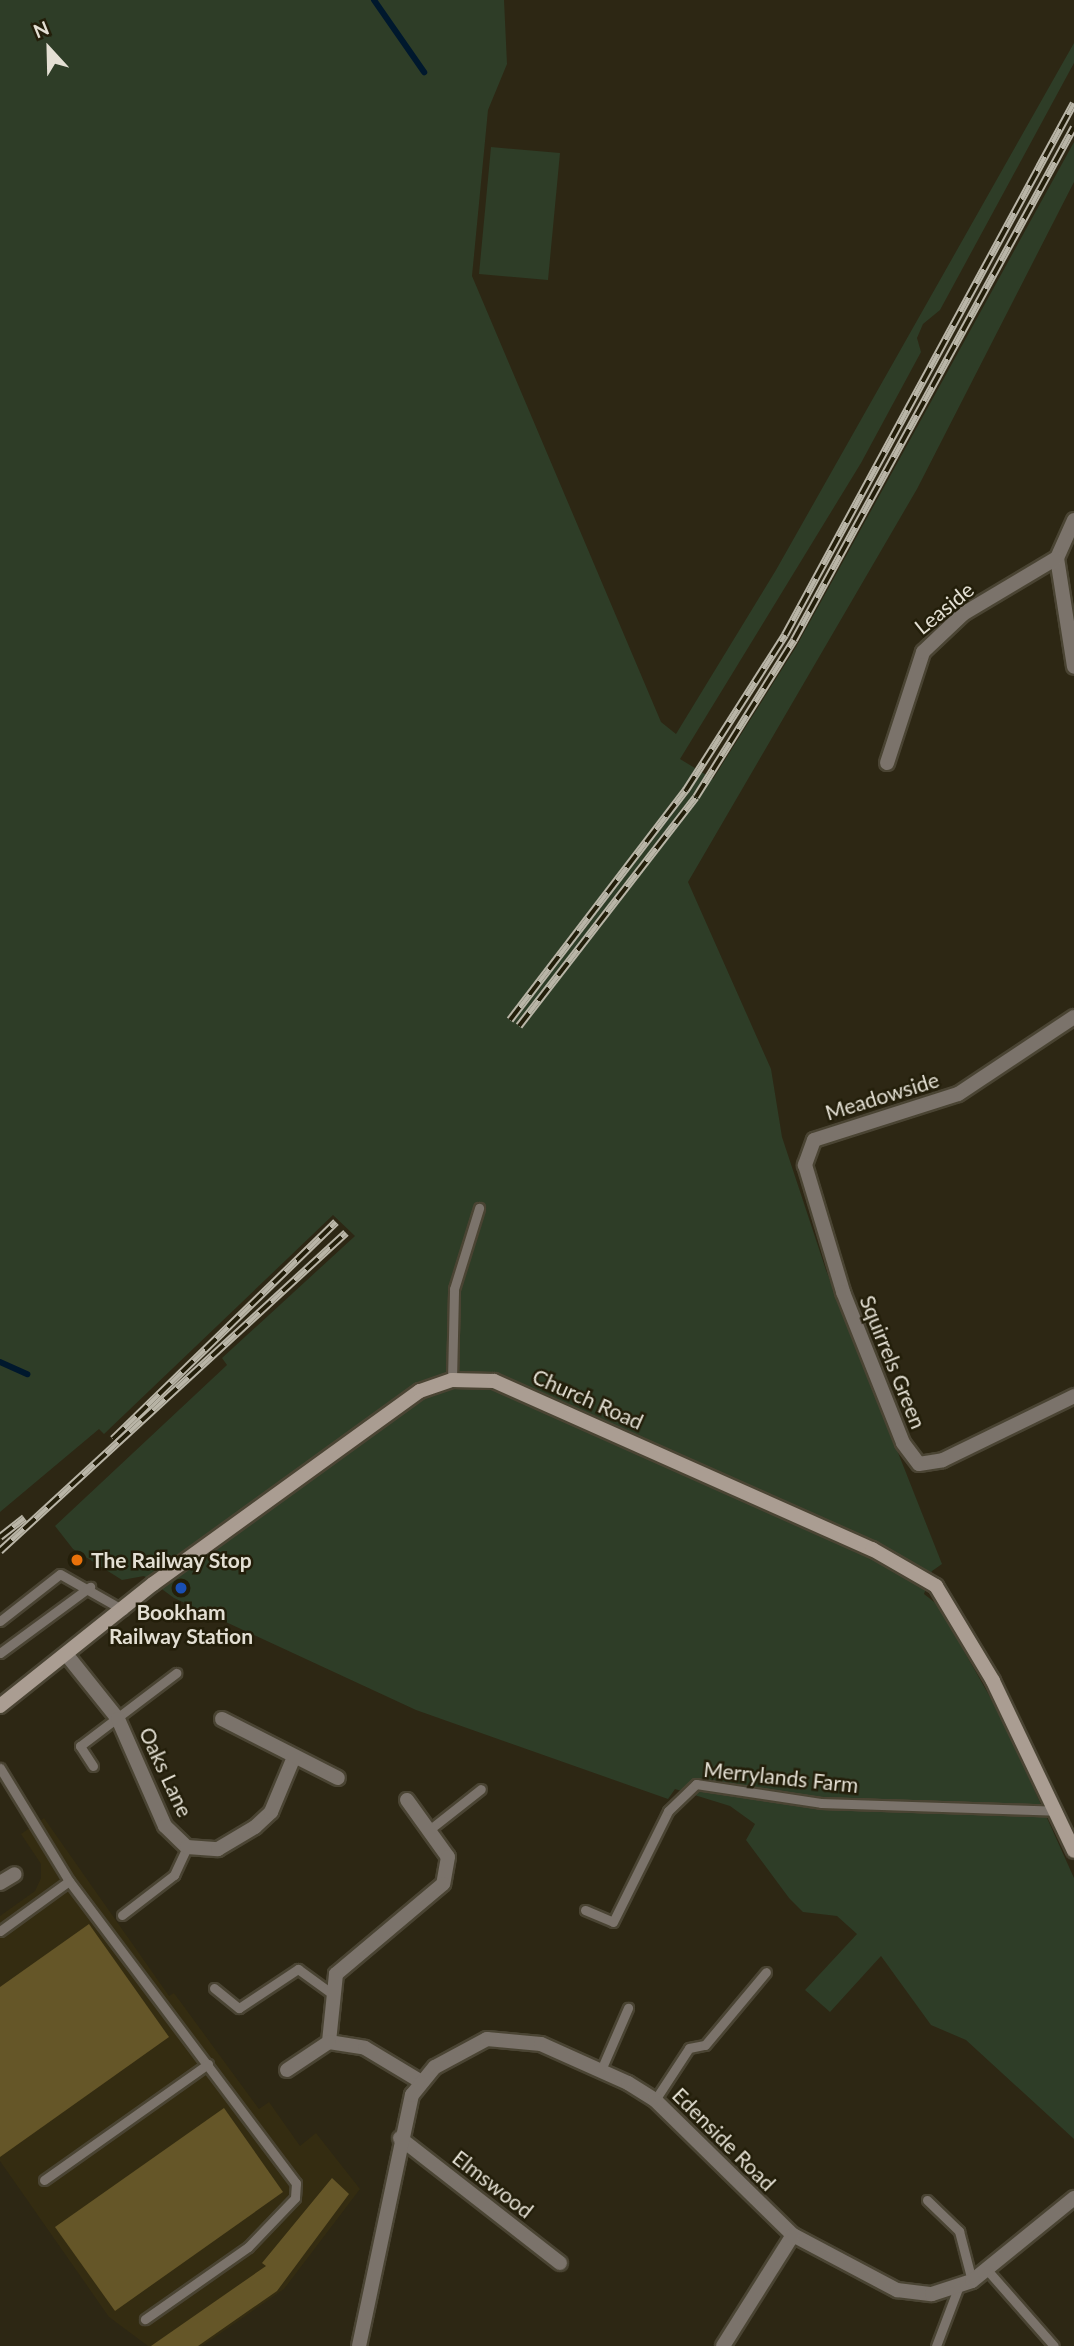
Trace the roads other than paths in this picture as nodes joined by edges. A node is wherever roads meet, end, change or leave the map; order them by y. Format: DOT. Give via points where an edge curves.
graph roads {
  1 [pos="1074,520"];
  2 [pos="1057,558"];
  3 [pos="1074,667"];
  4 [pos="887,763"];
  5 [pos="1074,1017"];
  6 [pos="809,1147"];
  7 [pos="479,1208"];
  8 [pos="452,1380"];
  9 [pos="1074,1396"];
  10 [pos="90,1587"];
  11 [pos="123,1610"];
  12 [pos="0,1621"];
  13 [pos="0,1653"];
  14 [pos="66,1654"];
  15 [pos="176,1673"];
  16 [pos="0,1706"];
  17 [pos="118,1719"];
  18 [pos="222,1719"];
  19 [pos="294,1757"];
  20 [pos="93,1766"];
  21 [pos="0,1768"];
  22 [pos="338,1778"];
  23 [pos="481,1789"];
  24 [pos="407,1800"];
  25 [pos="1056,1811"];
  26 [pos="429,1830"];
  27 [pos="187,1847"];
  28 [pos="1074,1851"];
  29 [pos="15,1874"];
  30 [pos="69,1881"];
  31 [pos="0,1883"];
  32 [pos="585,1910"];
  33 [pos="122,1915"];
  34 [pos="0,1931"];
  35 [pos="766,1972"];
  36 [pos="214,1988"];
  37 [pos="331,1993"];
  38 [pos="628,2008"];
  39 [pos="329,2042"];
  40 [pos="208,2064"];
  41 [pos="287,2070"];
  42 [pos="601,2070"];
  43 [pos="420,2081"];
  44 [pos="655,2100"];
  45 [pos="400,2137"];
  46 [pos="44,2180"];
  47 [pos="1074,2198"];
  48 [pos="927,2200"];
  49 [pos="793,2235"];
  50 [pos="561,2263"];
  51 [pos="989,2272"];
  52 [pos="972,2281"];
  53 [pos="958,2288"];
  54 [pos="145,2319"];
  55 [pos="359,2346"];
  56 [pos="723,2346"];
  57 [pos="936,2346"];
  58 [pos="1054,2346"];
  1 -- 2 [label="street"];
  2 -- 3 [label="street"];
  2 -- 4 [label="street, Leaside" via="963,614 923,652"];
  5 -- 6 [label="street, Meadowside" via="958,1094 827,1134"];
  6 -- 9 [label="street, Squirrels Green" via="810,1186 843,1292 911,1457 931,1464"];
  7 -- 8 [label="lane" via="454,1289"];
  8 -- 11 [label="street, Church Road" via="420,1391 377,1421"];
  8 -- 25 [label="street, Church Road" via="494,1381 528,1395 921,1575 962,1624"];
  10 -- 11 [label="lane"];
  10 -- 12 [label="lane" via="60,1574"];
  10 -- 13 [label="lane"];
  11 -- 14 [label="street, Church Road"];
  14 -- 16 [label="street, Church Road"];
  14 -- 17 [label="street, Oaks Lane"];
  15 -- 17 [label="lane"];
  17 -- 20 [label="lane" via="80,1746"];
  17 -- 27 [label="street, Oaks Lane" via="165,1826"];
  18 -- 19 [label="street"];
  19 -- 22 [label="street"];
  19 -- 27 [label="street, Oaks Lane" via="271,1812 255,1827 218,1849"];
  21 -- 30 [label="lane"];
  23 -- 26 [label="lane"];
  24 -- 26 [label="street"];
  25 -- 28 [label="street, Church Road"];
  25 -- 32 [label="lane, Merrylands Farm" via="821,1803 696,1784 668,1811 612,1922"];
  26 -- 37 [label="street" via="448,1857 443,1884 357,1950 336,1974"];
  27 -- 33 [label="lane" via="174,1875"];
  29 -- 31 [label="street"];
  30 -- 34 [label="lane"];
  30 -- 40 [label="lane"];
  35 -- 44 [label="lane" via="705,2045 689,2048"];
  36 -- 37 [label="lane" via="239,2008 298,1969"];
  37 -- 39 [label="street"];
  38 -- 42 [label="lane"];
  39 -- 41 [label="street"];
  39 -- 43 [label="street" via="365,2048"];
  40 -- 46 [label="lane"];
  40 -- 54 [label="lane" via="296,2183 295,2198 248,2247"];
  42 -- 43 [label="street, Edenside Road" via="541,2044 495,2037 451,2055"];
  42 -- 44 [label="street, Edenside Road"];
  43 -- 45 [label="street"];
  44 -- 49 [label="street, Edenside Road"];
  45 -- 50 [label="street, Elmswood"];
  45 -- 55 [label="street"];
  47 -- 51 [label="street, Edenside Road"];
  48 -- 52 [label="lane" via="960,2231"];
  49 -- 53 [label="street, Edenside Road" via="897,2290"];
  49 -- 56 [label="street"];
  51 -- 52 [label="street, Edenside Road"];
  51 -- 58 [label="lane"];
  52 -- 53 [label="street, Edenside Road"];
  53 -- 57 [label="lane"];
}
